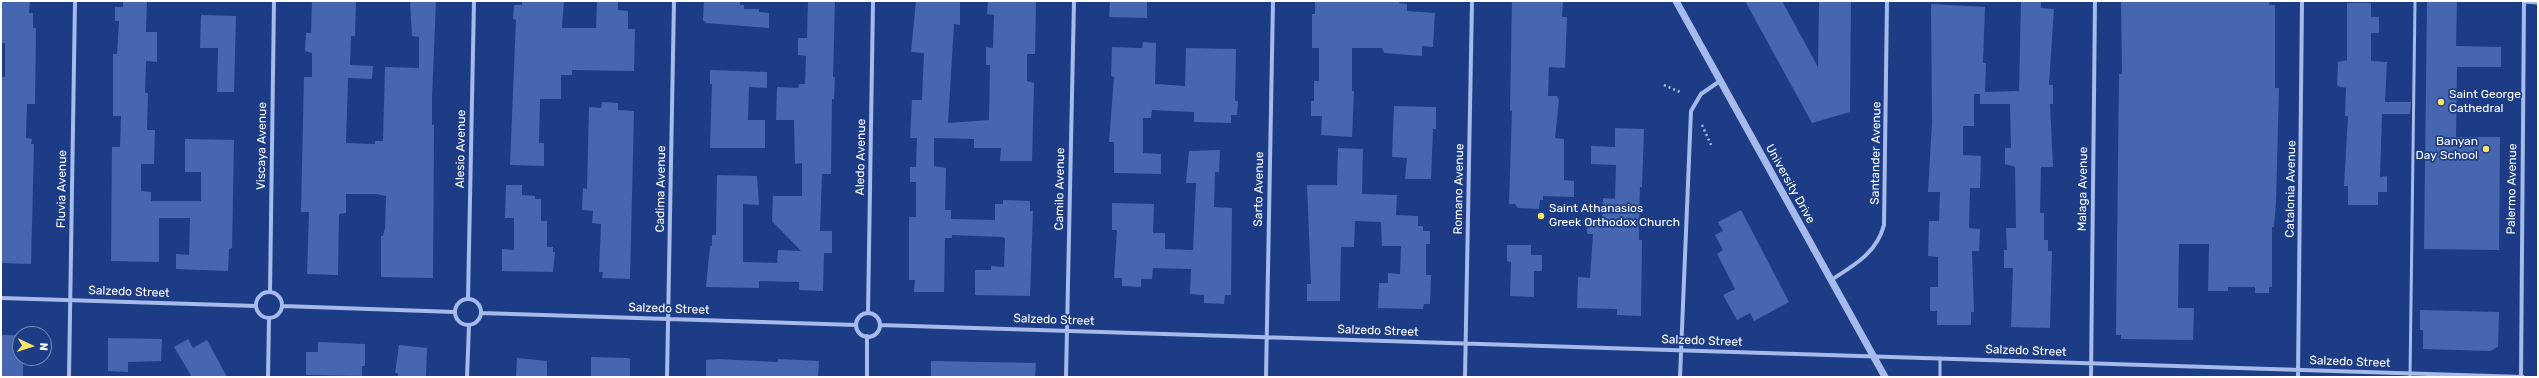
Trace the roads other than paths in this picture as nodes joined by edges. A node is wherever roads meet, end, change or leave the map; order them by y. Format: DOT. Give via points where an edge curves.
graph roads {
  1 [pos="75,1"];
  2 [pos="274,1"];
  3 [pos="474,1"];
  4 [pos="674,1"];
  5 [pos="873,1"];
  6 [pos="1074,1"];
  7 [pos="1273,1"];
  8 [pos="1472,1"];
  9 [pos="1676,1"];
  10 [pos="1888,1"];
  11 [pos="2095,1"];
  12 [pos="2302,1"];
  13 [pos="2415,1"];
  14 [pos="2524,2"];
  15 [pos="2538,3"];
  16 [pos="1720,81"];
  17 [pos="1831,280"];
  18 [pos="270,292"];
  19 [pos="1,298"];
  20 [pos="468,298"];
  21 [pos="71,300"];
  22 [pos="256,306"];
  23 [pos="282,306"];
  24 [pos="455,312"];
  25 [pos="481,313"];
  26 [pos="868,313"];
  27 [pos="269,319"];
  28 [pos="668,319"];
  29 [pos="469,325"];
  30 [pos="856,325"];
  31 [pos="880,325"];
  32 [pos="1067,331"];
  33 [pos="867,336"];
  34 [pos="1267,338"];
  35 [pos="1466,344"];
  36 [pos="1681,350"];
  37 [pos="1875,356"];
  38 [pos="1940,358"];
  39 [pos="2091,363"];
  40 [pos="2299,370"];
  41 [pos="2410,375"];
  42 [pos="69,377"];
  43 [pos="268,377"];
  44 [pos="467,377"];
  45 [pos="667,377"];
  46 [pos="867,377"];
  47 [pos="1066,377"];
  48 [pos="1266,377"];
  49 [pos="1465,377"];
  50 [pos="1680,377"];
  51 [pos="1885,377"];
  52 [pos="1940,377"];
  53 [pos="2091,377"];
  54 [pos="2298,377"];
  55 [pos="2522,377"];
  1 -- 21 [label="street, Fluvia Avenue"];
  2 -- 18 [label="street, Viscaya Avenue"];
  3 -- 20 [label="street, Alesio Avenue"];
  4 -- 28 [label="street, Cadima Avenue"];
  5 -- 26 [label="street, Aledo Avenue"];
  6 -- 32 [label="street, Camilo Avenue"];
  7 -- 34 [label="street, Sarto Avenue"];
  8 -- 35 [label="street, Romano Avenue"];
  9 -- 16 [label="street, University Drive"];
  10 -- 17 [label="street, Santander Avenue" via="1884,225 1880,238 1865,258"];
  11 -- 39 [label="street, Malaga Avenue"];
  12 -- 40 [label="street, Catalonia Avenue"];
  13 -- 41 [label="lane"];
  14 -- 15 [label="lane"];
  14 -- 55 [label="street, Palermo Avenue"];
  16 -- 17 [label="street, University Drive"];
  16 -- 36 [label="street" via="1702,94 1691,111"];
  17 -- 37 [label="street, University Drive"];
  18 -- 22 [label="street" via="258,298"];
  18 -- 23 [label="street" via="280,298"];
  19 -- 21 [label="street, Salzedo Street"];
  20 -- 24 [label="street" via="457,304"];
  20 -- 25 [label="street" via="477,301"];
  21 -- 22 [label="street, Salzedo Street"];
  21 -- 42 [label="street, Fluvia Avenue"];
  22 -- 27 [label="street" via="259,314"];
  23 -- 24 [label="street"];
  23 -- 27 [label="street" via="277,317"];
  24 -- 29 [label="street" via="461,323"];
  25 -- 28 [label="street, Salzedo Street"];
  25 -- 29 [label="street" via="475,323"];
  26 -- 30 [label="street" via="859,318"];
  26 -- 31 [label="street" via="875,315"];
  27 -- 43 [label="street"];
  28 -- 30 [label="street, Salzedo Street"];
  28 -- 45 [label="street, Cadima Avenue"];
  29 -- 44 [label="street"];
  30 -- 33 [label="street" via="861,334"];
  31 -- 32 [label="street, Salzedo Street"];
  31 -- 33 [label="street" via="876,333"];
  32 -- 34 [label="street, Salzedo Street"];
  32 -- 47 [label="street, Camilo Avenue"];
  33 -- 46 [label="street"];
  34 -- 35 [label="street, Salzedo Street"];
  34 -- 48 [label="street, Sarto Avenue"];
  35 -- 36 [label="street, Salzedo Street"];
  35 -- 49 [label="street, Romano Avenue"];
  36 -- 37 [label="street, Salzedo Street"];
  36 -- 50 [label="street"];
  37 -- 38 [label="street, Salzedo Street"];
  37 -- 51 [label="street, University Drive"];
  38 -- 39 [label="street, Salzedo Street"];
  38 -- 52 [label="lane"];
  39 -- 40 [label="street, Salzedo Street"];
  39 -- 53 [label="street, Malaga Avenue"];
  40 -- 41 [label="street, Salzedo Street"];
  40 -- 54 [label="street, Catalonia Avenue"];
  41 -- 55 [label="street, Salzedo Street"];
}
